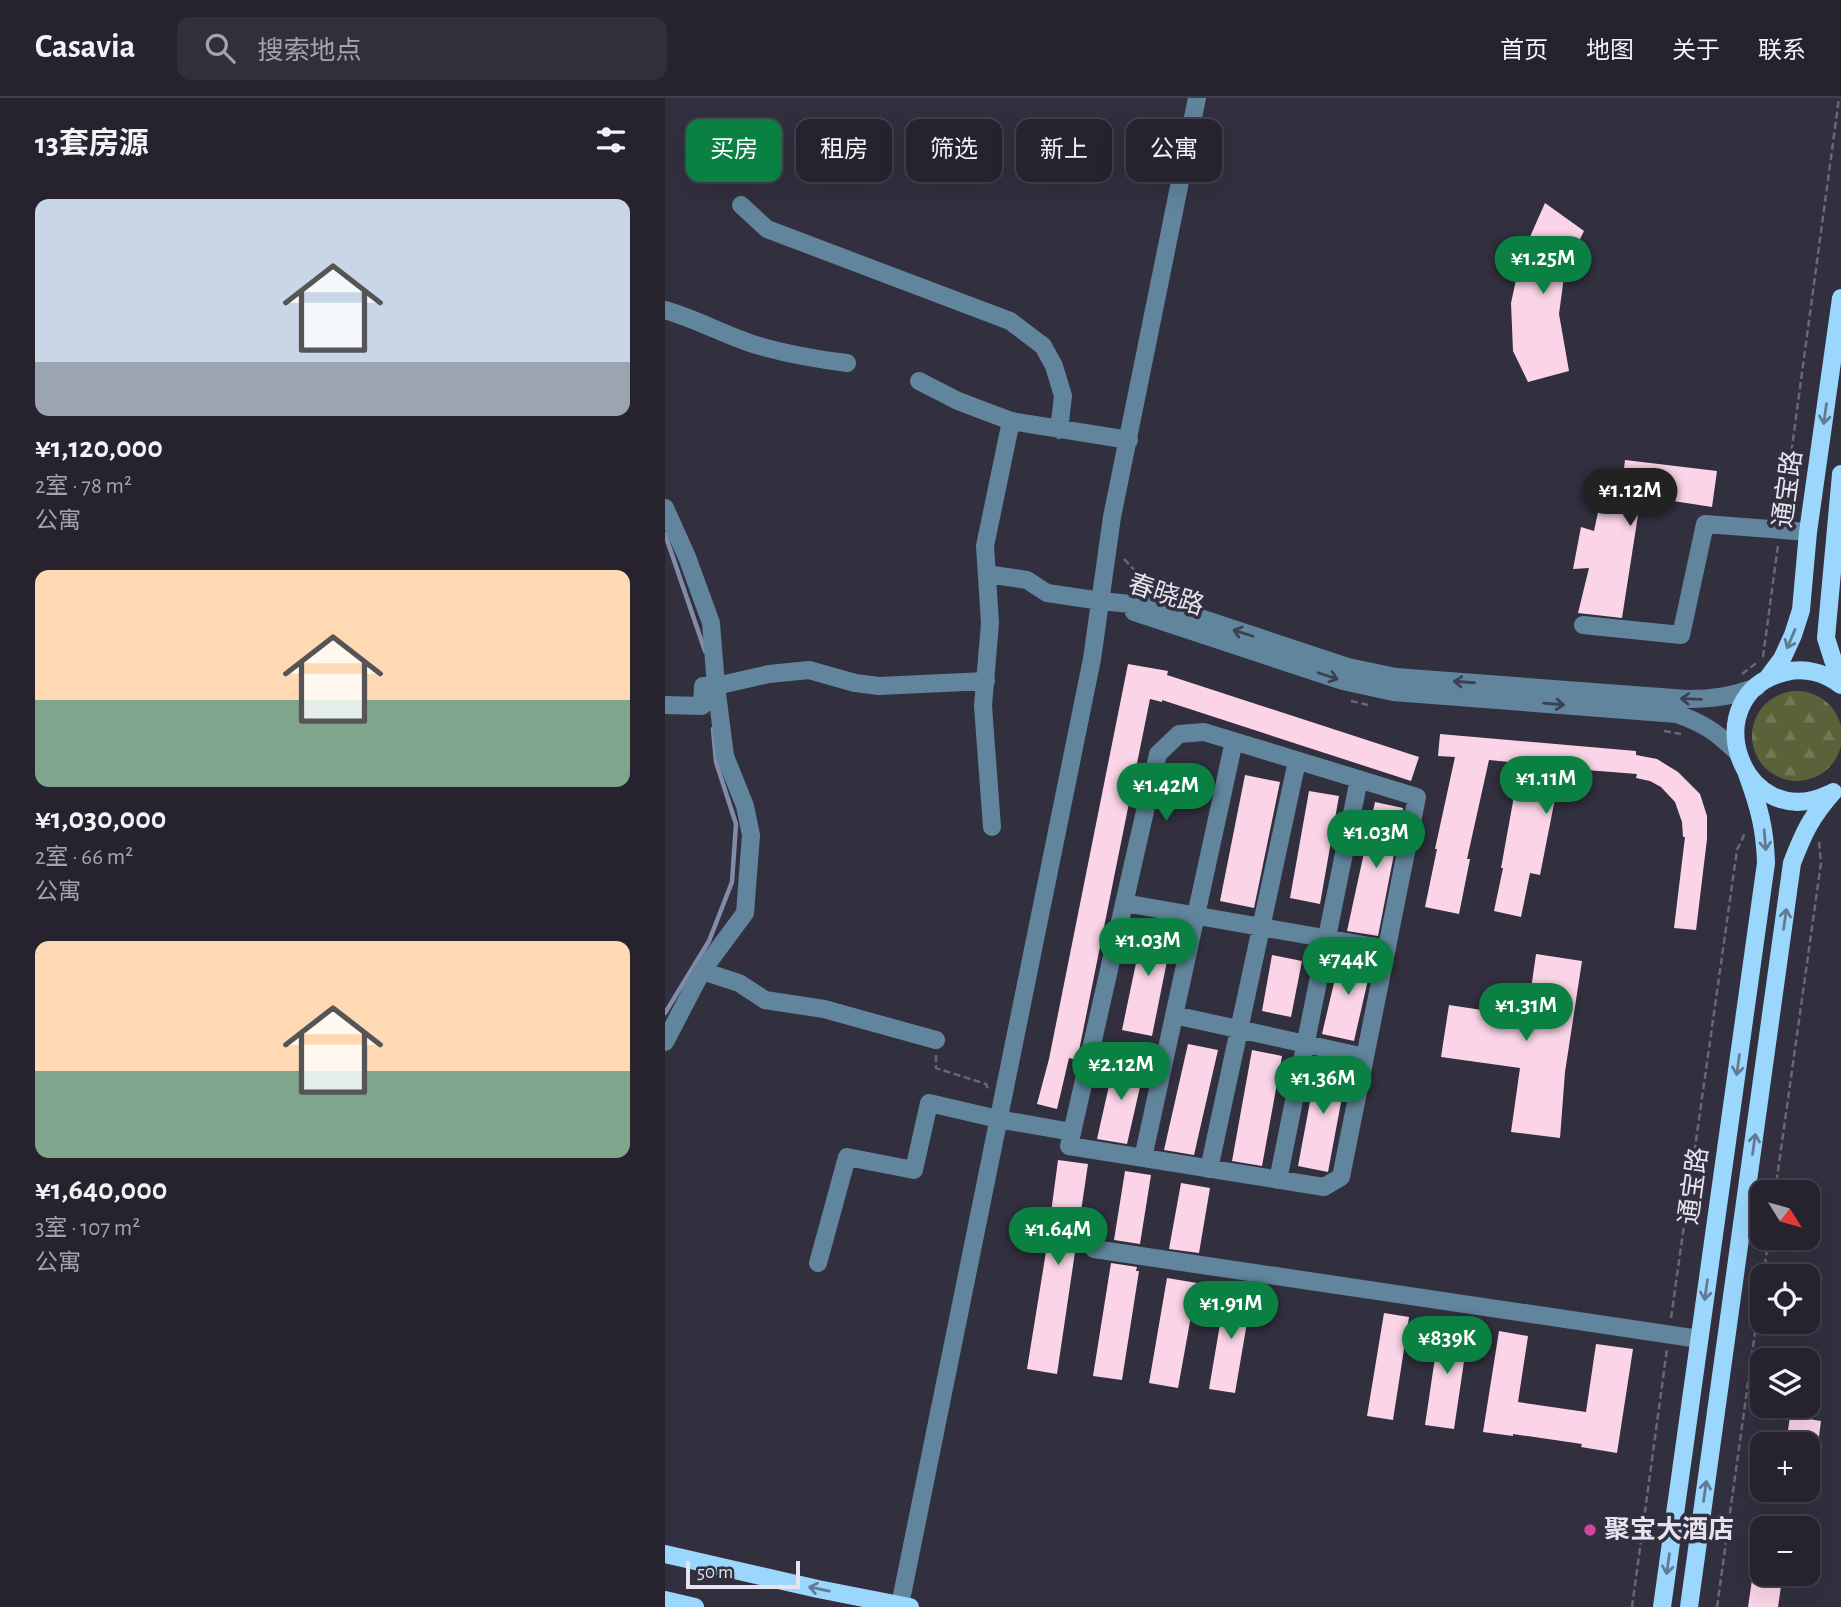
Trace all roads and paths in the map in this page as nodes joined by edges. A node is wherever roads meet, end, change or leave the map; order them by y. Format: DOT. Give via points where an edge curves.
graph roads {
  1 [pos="1197,98"];
  2 [pos="1839,98"];
  3 [pos="741,205"];
  4 [pos="1841,298"];
  5 [pos="665,310"];
  6 [pos="847,363"];
  7 [pos="919,381"];
  8 [pos="1011,421"];
  9 [pos="1059,430"];
  10 [pos="1129,440"];
  11 [pos="1841,474"];
  12 [pos="665,508"];
  13 [pos="1780,530"];
  14 [pos="1808,532"];
  15 [pos="1110,544"];
  16 [pos="987,574"];
  17 [pos="1154,592"];
  18 [pos="1101,601"];
  19 [pos="1583,625"];
  20 [pos="1741,675"];
  21 [pos="1841,679"];
  22 [pos="986,681"];
  23 [pos="1762,683"];
  24 [pos="1841,685"];
  25 [pos="716,686"];
  26 [pos="665,705"];
  27 [pos="1234,741"];
  28 [pos="1737,752"];
  29 [pos="1297,761"];
  30 [pos="1747,774"];
  31 [pos="1359,779"];
  32 [pos="1837,789"];
  33 [pos="1759,806"];
  34 [pos="992,827"];
  35 [pos="1818,837"];
  36 [pos="1124,904"];
  37 [pos="1196,916"];
  38 [pos="1261,927"];
  39 [pos="1328,939"];
  40 [pos="1387,949"];
  41 [pos="702,971"];
  42 [pos="1174,1015"];
  43 [pos="1239,1030"];
  44 [pos="936,1040"];
  45 [pos="665,1042"];
  46 [pos="1306,1045"];
  47 [pos="1365,1056"];
  48 [pos="998,1119"];
  49 [pos="1072,1132"];
  50 [pos="1143,1158"];
  51 [pos="1209,1169"];
  52 [pos="1278,1180"];
  53 [pos="1777,1180"];
  54 [pos="1094,1249"];
  55 [pos="818,1263"];
  56 [pos="1669,1334"];
  57 [pos="1755,1334"];
  58 [pos="1699,1339"];
  59 [pos="665,1554"];
  60 [pos="665,1600"];
  61 [pos="905,1606"];
  62 [pos="695,1607"];
  63 [pos="1632,1607"];
  64 [pos="1662,1607"];
  65 [pos="1689,1607"];
  66 [pos="1717,1607"];
  1 -- 10 [label="street"];
  2 -- 13 [label="path"];
  3 -- 9 [label="street" via="767,229 1010,321 1043,346 1054,366 1063,396"];
  4 -- 14 [label="main road, 通宝路, one-way"];
  5 -- 6 [label="street" via="754,344"];
  7 -- 8 [label="street"];
  8 -- 9 [label="street"];
  8 -- 16 [label="street" via="985,546"];
  9 -- 10 [label="street"];
  10 -- 15 [label="street"];
  11 -- 21 [label="main road" via="1826,638"];
  12 -- 25 [label="street" via="711,623"];
  13 -- 14 [label="street"];
  13 -- 19 [label="street" via="1705,524 1681,635"];
  13 -- 20 [label="path" via="1763,658"];
  14 -- 23 [label="main road, 通宝路, one-way" via="1801,610 1782,659"];
  15 -- 17 [label="path"];
  15 -- 18 [label="street"];
  16 -- 18 [label="street" via="1027,580 1047,593"];
  16 -- 22 [label="street" via="991,623"];
  23 -- 18 [label="street, 春晓路, one-way" via="1712,699 1396,677 1347,667 1170,608"];
  18 -- 28 [label="street, 春晓路, one-way" via="1343,681 1394,692 1677,714 1700,722"];
  18 -- 48 [label="street"];
  22 -- 25 [label="street" via="879,686 809,670"];
  22 -- 34 [label="street" via="983,706"];
  23 -- 24 [label="main road" via="1802,670 1825,675"];
  23 -- 28 [label="main road, 通宝路" via="1742,705"];
  25 -- 26 [label="street" via="703,686 702,706"];
  25 -- 41 [label="street" via="725,756 751,835 745,912"];
  27 -- 29 [label="street"];
  27 -- 36 [label="street" via="1204,732 1179,734 1158,754"];
  27 -- 37 [label="street"];
  28 -- 30 [label="main road, 通宝路"];
  29 -- 31 [label="street"];
  29 -- 38 [label="street"];
  30 -- 32 [label="main road" via="1765,791 1787,800 1811,800"];
  30 -- 33 [label="main road, 通宝路"];
  31 -- 39 [label="street"];
  31 -- 40 [label="street" via="1417,797"];
  65 -- 32 [label="main road, 通宝路, one-way" via="1792,863 1816,811"];
  33 -- 56 [label="path" via="1737,850"];
  33 -- 58 [label="main road, 通宝路, one-way" via="1766,863"];
  35 -- 53 [label="path" via="1821,863"];
  36 -- 37 [label="street"];
  36 -- 49 [label="street"];
  37 -- 38 [label="street"];
  37 -- 42 [label="street"];
  38 -- 39 [label="street"];
  38 -- 43 [label="street"];
  39 -- 40 [label="street"];
  39 -- 46 [label="street"];
  40 -- 47 [label="street"];
  41 -- 44 [label="street" via="739,983 765,1000 824,1009"];
  41 -- 45 [label="street"];
  42 -- 43 [label="street"];
  42 -- 50 [label="street"];
  43 -- 46 [label="street"];
  43 -- 51 [label="street"];
  44 -- 48 [label="path" via="936,1068 986,1084"];
  46 -- 47 [label="street"];
  46 -- 52 [label="street"];
  47 -- 52 [label="street" via="1341,1177 1324,1187"];
  48 -- 49 [label="street"];
  48 -- 55 [label="street" via="929,1103 914,1170 847,1157"];
  48 -- 61 [label="street"];
  49 -- 50 [label="street" via="1069,1146"];
  50 -- 51 [label="street"];
  51 -- 52 [label="street"];
  54 -- 56 [label="street"];
  56 -- 58 [label="street"];
  56 -- 63 [label="path"];
  57 -- 66 [label="path"];
  58 -- 64 [label="main road, 通宝路, one-way"];
  61 -- 59 [label="main road, one-way"];
  60 -- 62 [label="main road"];
}
